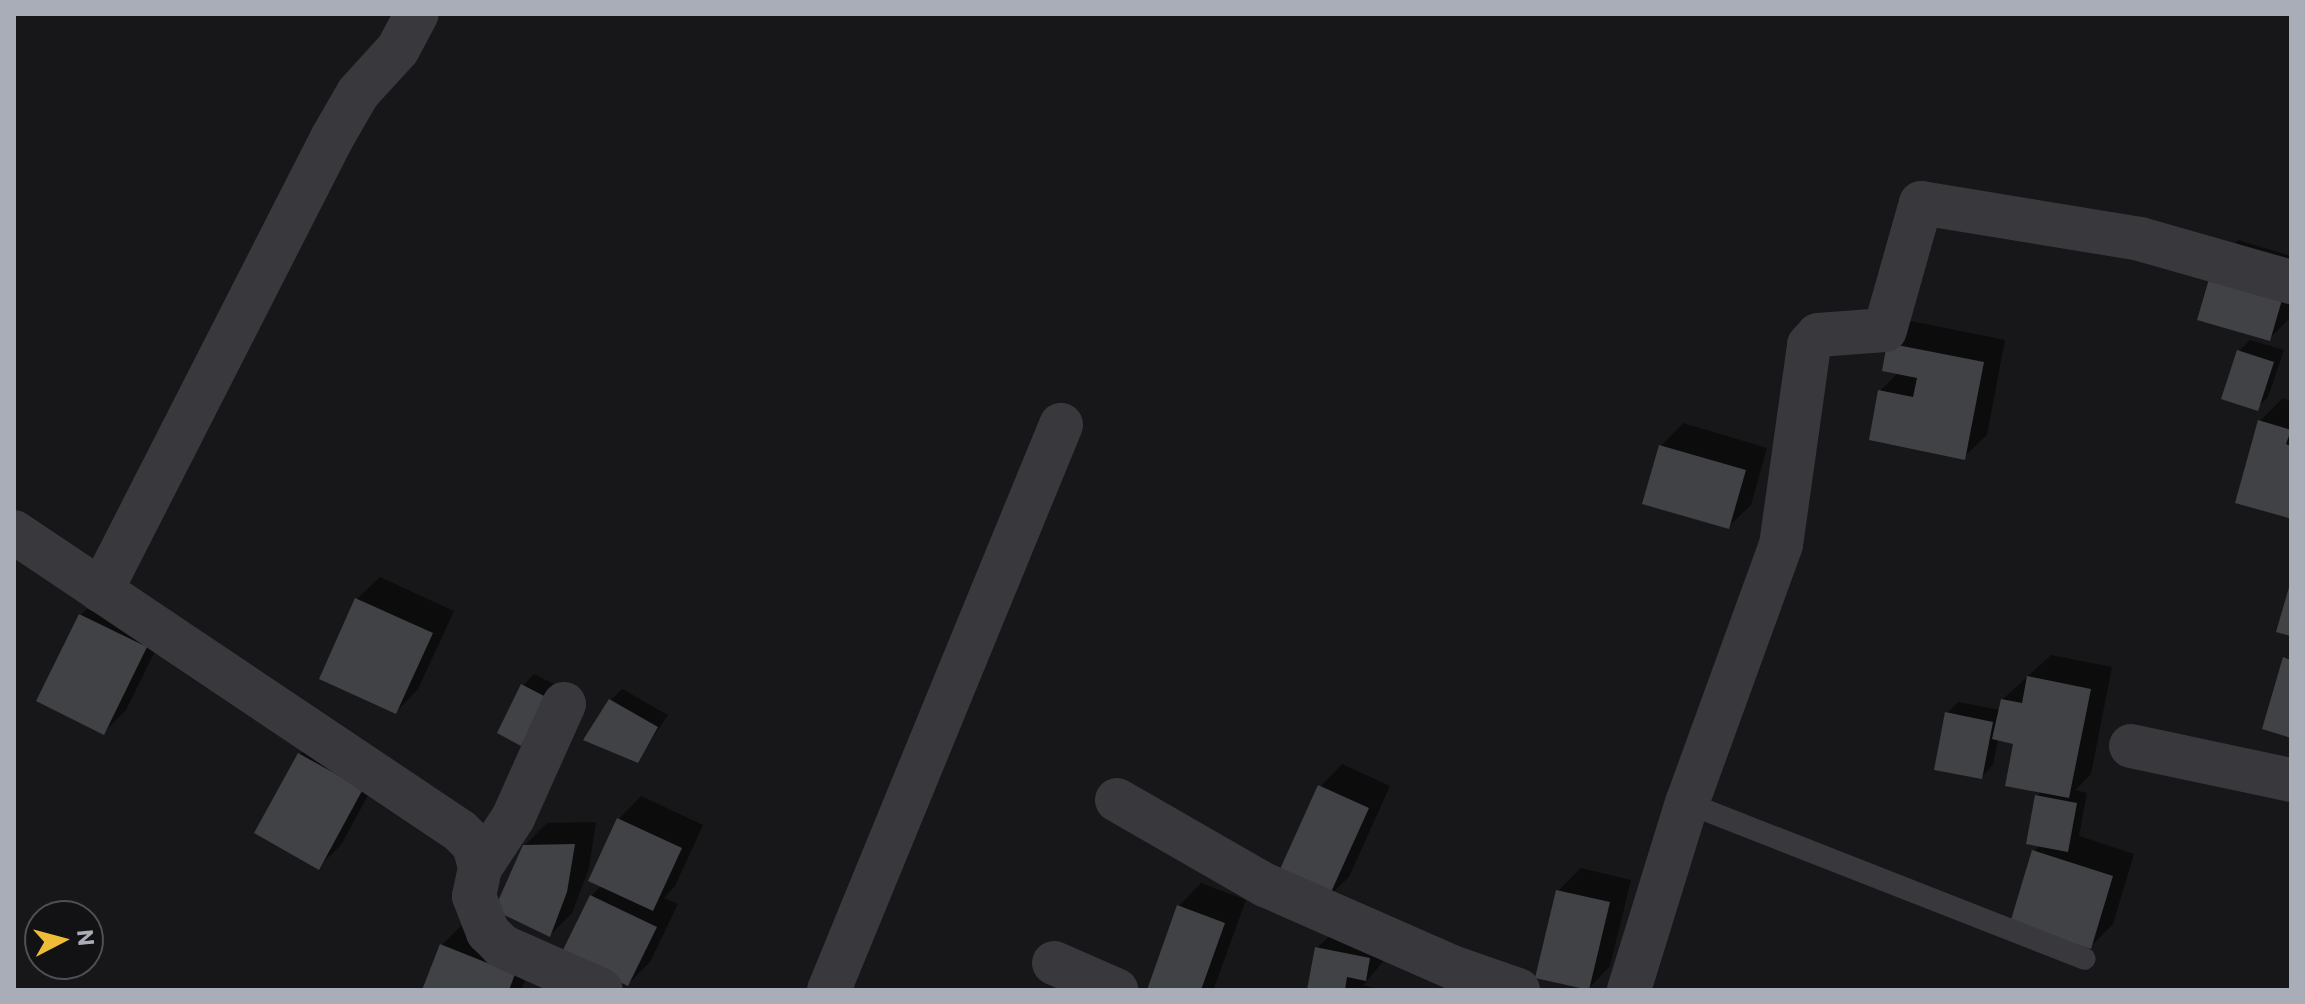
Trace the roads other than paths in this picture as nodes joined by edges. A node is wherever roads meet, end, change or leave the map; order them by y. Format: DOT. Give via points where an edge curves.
graph roads {
  1 [pos="417,14"];
  2 [pos="2291,282"];
  3 [pos="1061,425"];
  4 [pos="14,532"];
  5 [pos="101,591"];
  6 [pos="564,704"];
  7 [pos="2131,746"];
  8 [pos="2291,780"];
  9 [pos="1117,800"];
  10 [pos="1687,803"];
  11 [pos="480,868"];
  12 [pos="2085,959"];
  13 [pos="1054,963"];
  14 [pos="601,990"];
  15 [pos="829,990"];
  16 [pos="1116,990"];
  17 [pos="1518,990"];
  18 [pos="1629,990"];
  1 -- 5 [label="street" via="398,49 358,93 332,138"];
  2 -- 10 [label="street" via="2140,239 1921,203 1885,330 1818,335 1809,345 1781,545"];
  3 -- 15 [label="street"];
  4 -- 5 [label="street"];
  5 -- 11 [label="street" via="460,831 474,845"];
  6 -- 11 [label="street" via="513,818"];
  7 -- 8 [label="street"];
  9 -- 17 [label="street" via="1265,885 1452,967"];
  10 -- 12 [label="lane"];
  10 -- 18 [label="street"];
  11 -- 14 [label="street" via="474,896 488,932 502,946"];
  13 -- 16 [label="street"];
}
